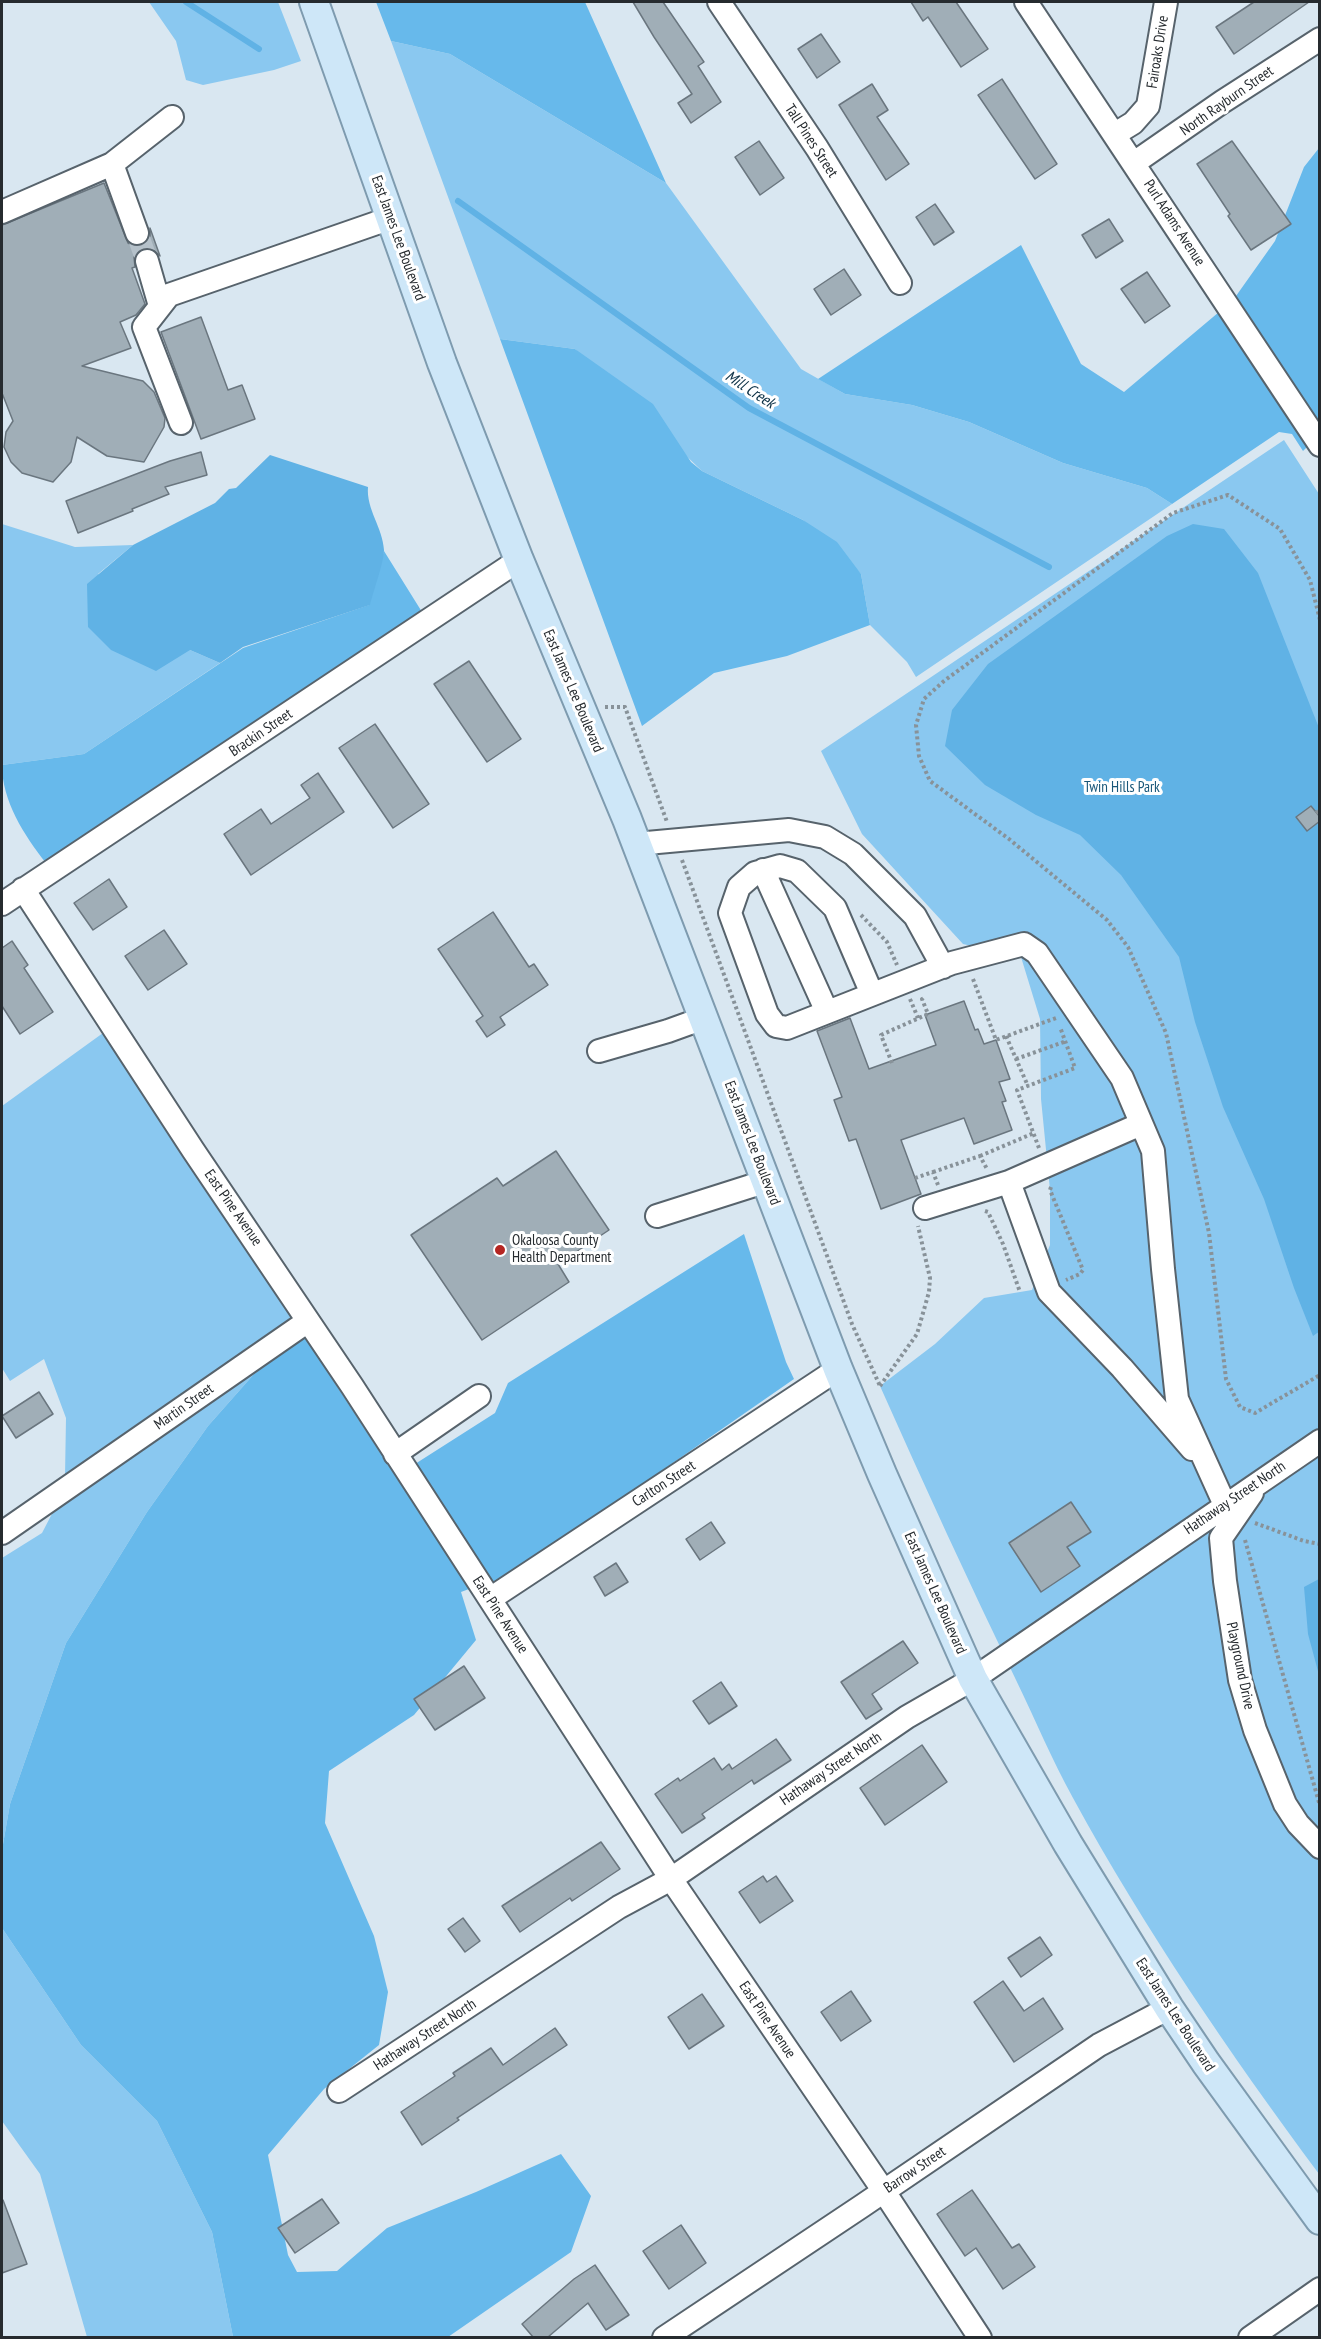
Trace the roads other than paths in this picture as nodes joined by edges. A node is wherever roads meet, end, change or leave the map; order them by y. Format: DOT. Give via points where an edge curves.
graph roads {
  1 [pos="314,2"];
  2 [pos="719,2"];
  3 [pos="1026,2"];
  4 [pos="1166,2"];
  5 [pos="1320,39"];
  6 [pos="172,117"];
  7 [pos="1120,131"];
  8 [pos="1134,163"];
  9 [pos="112,164"];
  10 [pos="2,212"];
  11 [pos="391,218"];
  12 [pos="137,233"];
  13 [pos="147,261"];
  14 [pos="900,283"];
  15 [pos="160,306"];
  16 [pos="181,423"];
  17 [pos="1320,445"];
  18 [pos="519,560"];
  19 [pos="802,831"];
  20 [pos="636,844"];
  21 [pos="787,868"];
  22 [pos="763,870"];
  23 [pos="23,889"];
  24 [pos="2,904"];
  25 [pos="943,967"];
  26 [pos="872,994"];
  27 [pos="826,1012"];
  28 [pos="704,1018"];
  29 [pos="599,1051"];
  30 [pos="1142,1124"];
  31 [pos="1000,1177"];
  32 [pos="767,1181"];
  33 [pos="922,1213"];
  34 [pos="657,1216"];
  35 [pos="308,1321"];
  36 [pos="838,1369"];
  37 [pos="479,1396"];
  38 [pos="1320,1441"];
  39 [pos="395,1454"];
  40 [pos="1209,1468"];
  41 [pos="1261,1480"];
  42 [pos="1225,1504"];
  43 [pos="2,1533"];
  44 [pos="490,1599"];
  45 [pos="973,1679"];
  46 [pos="1320,1847"];
  47 [pos="671,1879"];
  48 [pos="1169,2008"];
  49 [pos="339,2091"];
  50 [pos="884,2190"];
  51 [pos="1320,2220"];
  52 [pos="1320,2289"];
  53 [pos="664,2337"];
  54 [pos="980,2337"];
  55 [pos="1250,2337"];
  1 -- 11 [label="main road, East James Lee Boulevard"];
  2 -- 14 [label="street, Tall Pines Street" via="817,148"];
  3 -- 7 [label="street, Purl Adams Avenue"];
  4 -- 7 [label="street, Fairoaks Drive" via="1150,100 1143,113"];
  5 -- 8 [label="street, North Rayburn Street"];
  6 -- 9 [label="street"];
  7 -- 8 [label="street, Purl Adams Avenue"];
  8 -- 17 [label="street, Purl Adams Avenue"];
  9 -- 10 [label="street"];
  9 -- 12 [label="street"];
  11 -- 15 [label="street" via="168,295"];
  11 -- 18 [label="main road, East James Lee Boulevard" via="442,363"];
  13 -- 15 [label="street"];
  15 -- 16 [label="street" via="144,327"];
  18 -- 20 [label="main road, East James Lee Boulevard"];
  18 -- 23 [label="street, Brackin Street"];
  19 -- 20 [label="street"];
  19 -- 21 [label="street"];
  19 -- 25 [label="street" via="825,837 853,854 915,916"];
  20 -- 28 [label="main road, East James Lee Boulevard"];
  21 -- 22 [label="street"];
  21 -- 26 [label="street" via="797,870 835,908"];
  22 -- 27 [label="street"];
  22 -- 27 [label="street" via="739,887 730,913 767,1014 776,1026 787,1028"];
  23 -- 24 [label="street, Brackin Street"];
  23 -- 35 [label="street, East Pine Avenue"];
  25 -- 26 [label="street"];
  25 -- 30 [label="street" via="1024,944 1037,953 1122,1078"];
  26 -- 27 [label="street"];
  28 -- 29 [label="street"];
  28 -- 32 [label="main road, East James Lee Boulevard"];
  30 -- 31 [label="street"];
  30 -- 40 [label="street" via="1153,1151 1177,1399"];
  31 -- 33 [label="street"];
  31 -- 40 [label="street" via="1048,1292 1122,1368"];
  32 -- 34 [label="street"];
  32 -- 36 [label="main road, East James Lee Boulevard"];
  35 -- 39 [label="street, East Pine Avenue"];
  35 -- 43 [label="street, Martin Street"];
  36 -- 44 [label="street, Carlton Street"];
  36 -- 45 [label="main road, East James Lee Boulevard"];
  37 -- 39 [label="street"];
  38 -- 41 [label="street, Hathaway Street North"];
  39 -- 44 [label="street, East Pine Avenue"];
  40 -- 42 [label="street"];
  41 -- 42 [label="street, Hathaway Street North"];
  41 -- 46 [label="street, Playground Drive" via="1221,1538 1234,1647 1255,1730 1285,1804"];
  42 -- 45 [label="street, Hathaway Street North"];
  44 -- 47 [label="street, East Pine Avenue"];
  45 -- 47 [label="street, Hathaway Street North" via="907,1717"];
  45 -- 48 [label="main road, East James Lee Boulevard"];
  47 -- 49 [label="street, Hathaway Street North" via="619,1907"];
  47 -- 50 [label="street, East Pine Avenue"];
  48 -- 50 [label="street, Barrow Street" via="1099,2045"];
  48 -- 51 [label="main road, East James Lee Boulevard"];
  50 -- 53 [label="street, Barrow Street"];
  50 -- 54 [label="street, East Pine Avenue"];
  52 -- 55 [label="street"];
}
